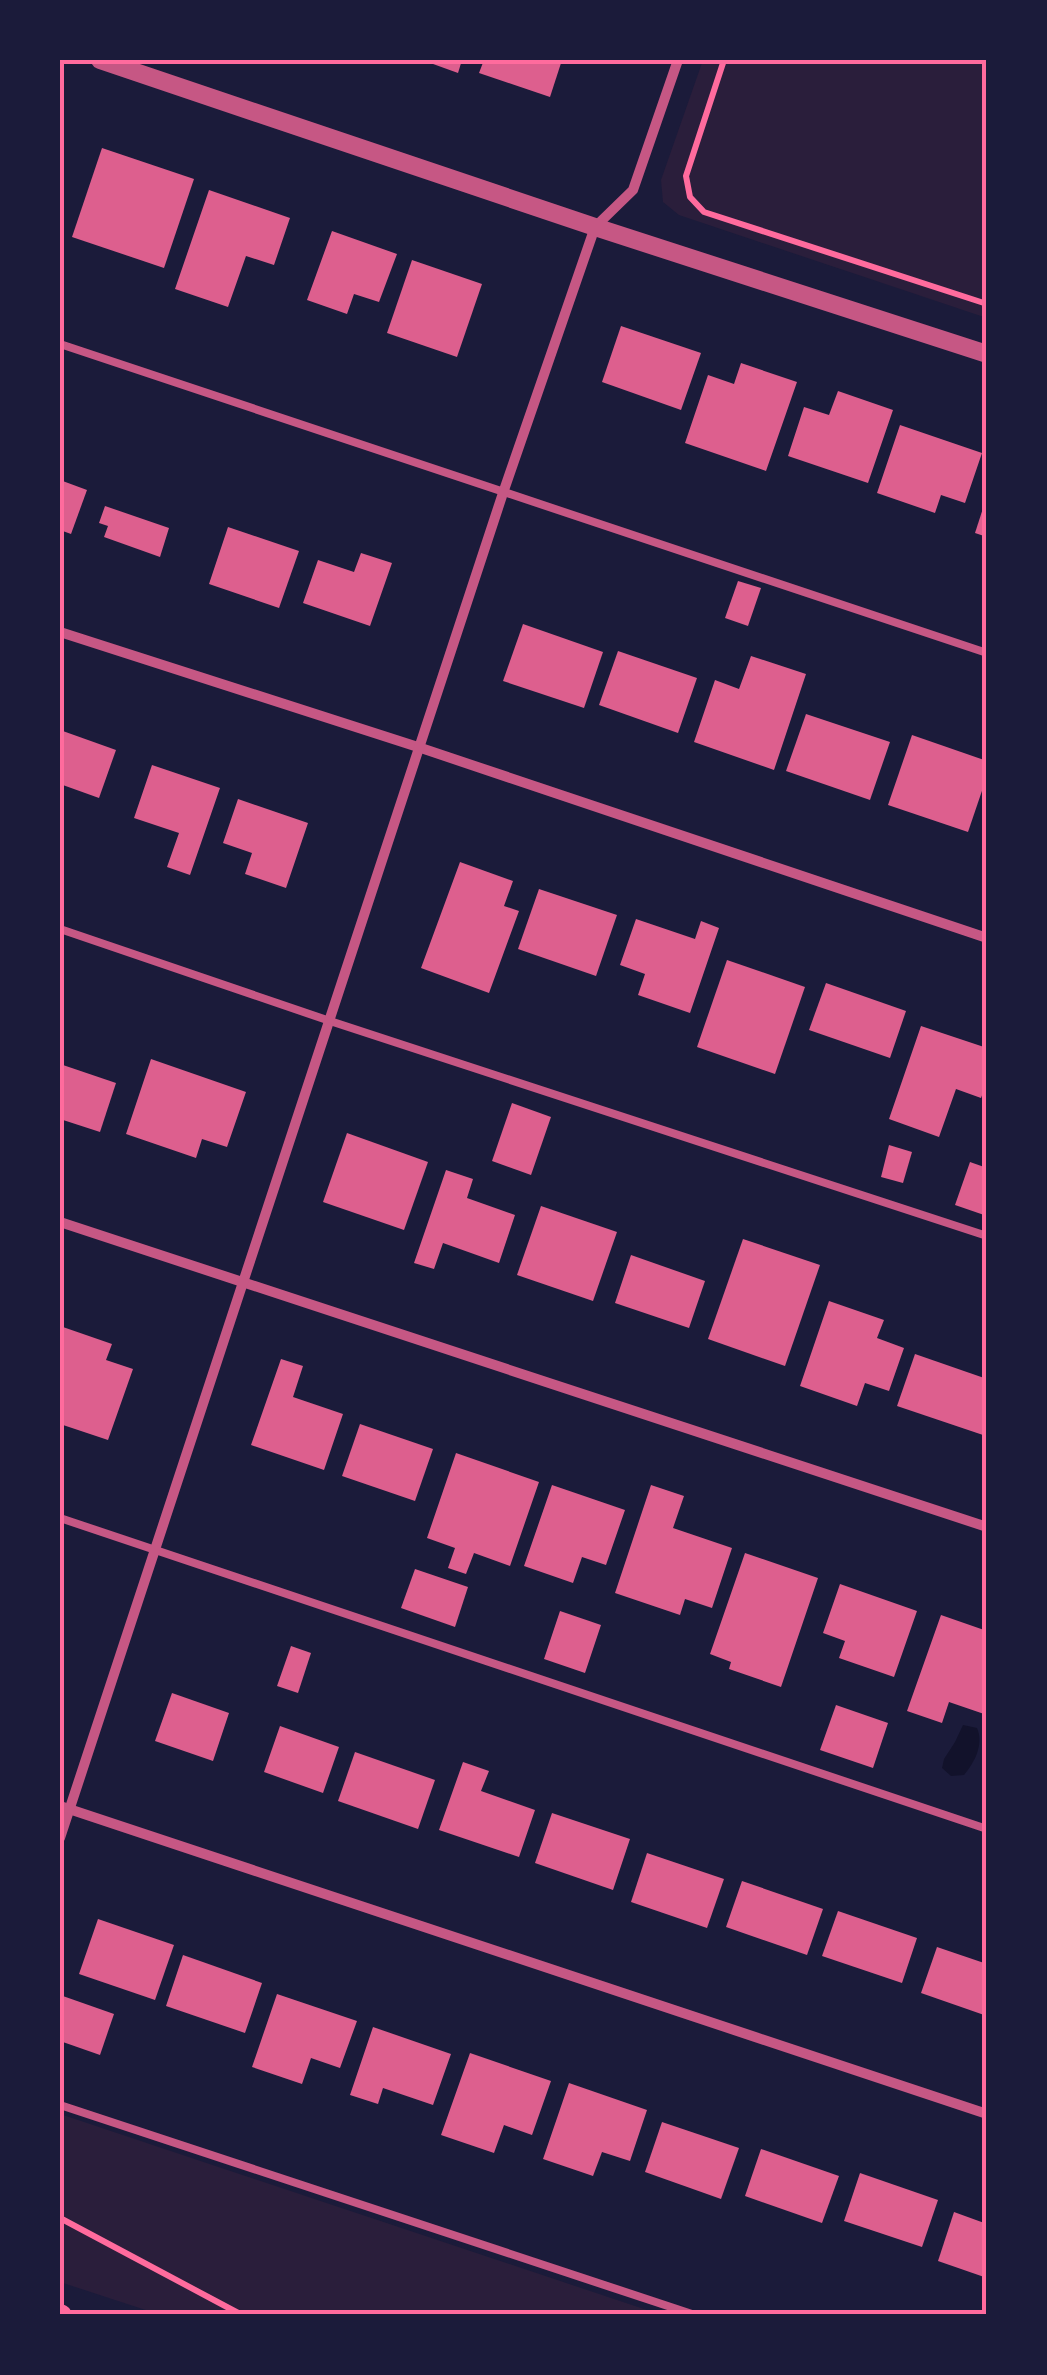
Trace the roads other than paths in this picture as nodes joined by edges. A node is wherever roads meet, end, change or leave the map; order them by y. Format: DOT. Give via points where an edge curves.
graph roads {
  1 [pos="100,60"];
  2 [pos="678,60"];
  3 [pos="595,227"];
  4 [pos="60,344"];
  5 [pos="987,354"];
  6 [pos="503,493"];
  7 [pos="60,632"];
  8 [pos="987,654"];
  9 [pos="421,748"];
  10 [pos="60,929"];
  11 [pos="987,938"];
  12 [pos="330,1021"];
  13 [pos="60,1222"];
  14 [pos="987,1236"];
  15 [pos="242,1283"];
  16 [pos="60,1518"];
  17 [pos="987,1527"];
  18 [pos="155,1549"];
  19 [pos="65,1808"];
  20 [pos="987,1829"];
  21 [pos="60,1838"];
  22 [pos="60,2105"];
  23 [pos="987,2114"];
  24 [pos="694,2315"];
  1 -- 3 [label="street"];
  2 -- 3 [label="street" via="633,190"];
  3 -- 5 [label="street"];
  3 -- 6 [label="street"];
  4 -- 6 [label="lane"];
  6 -- 8 [label="lane"];
  6 -- 9 [label="street"];
  7 -- 9 [label="street"];
  9 -- 11 [label="street"];
  9 -- 12 [label="street"];
  10 -- 12 [label="lane"];
  12 -- 14 [label="lane"];
  12 -- 15 [label="street"];
  13 -- 15 [label="street"];
  15 -- 17 [label="street"];
  15 -- 18 [label="street"];
  16 -- 18 [label="lane"];
  18 -- 19 [label="street"];
  18 -- 20 [label="lane"];
  19 -- 21 [label="street"];
  19 -- 23 [label="street"];
  22 -- 24 [label="lane"];
}
